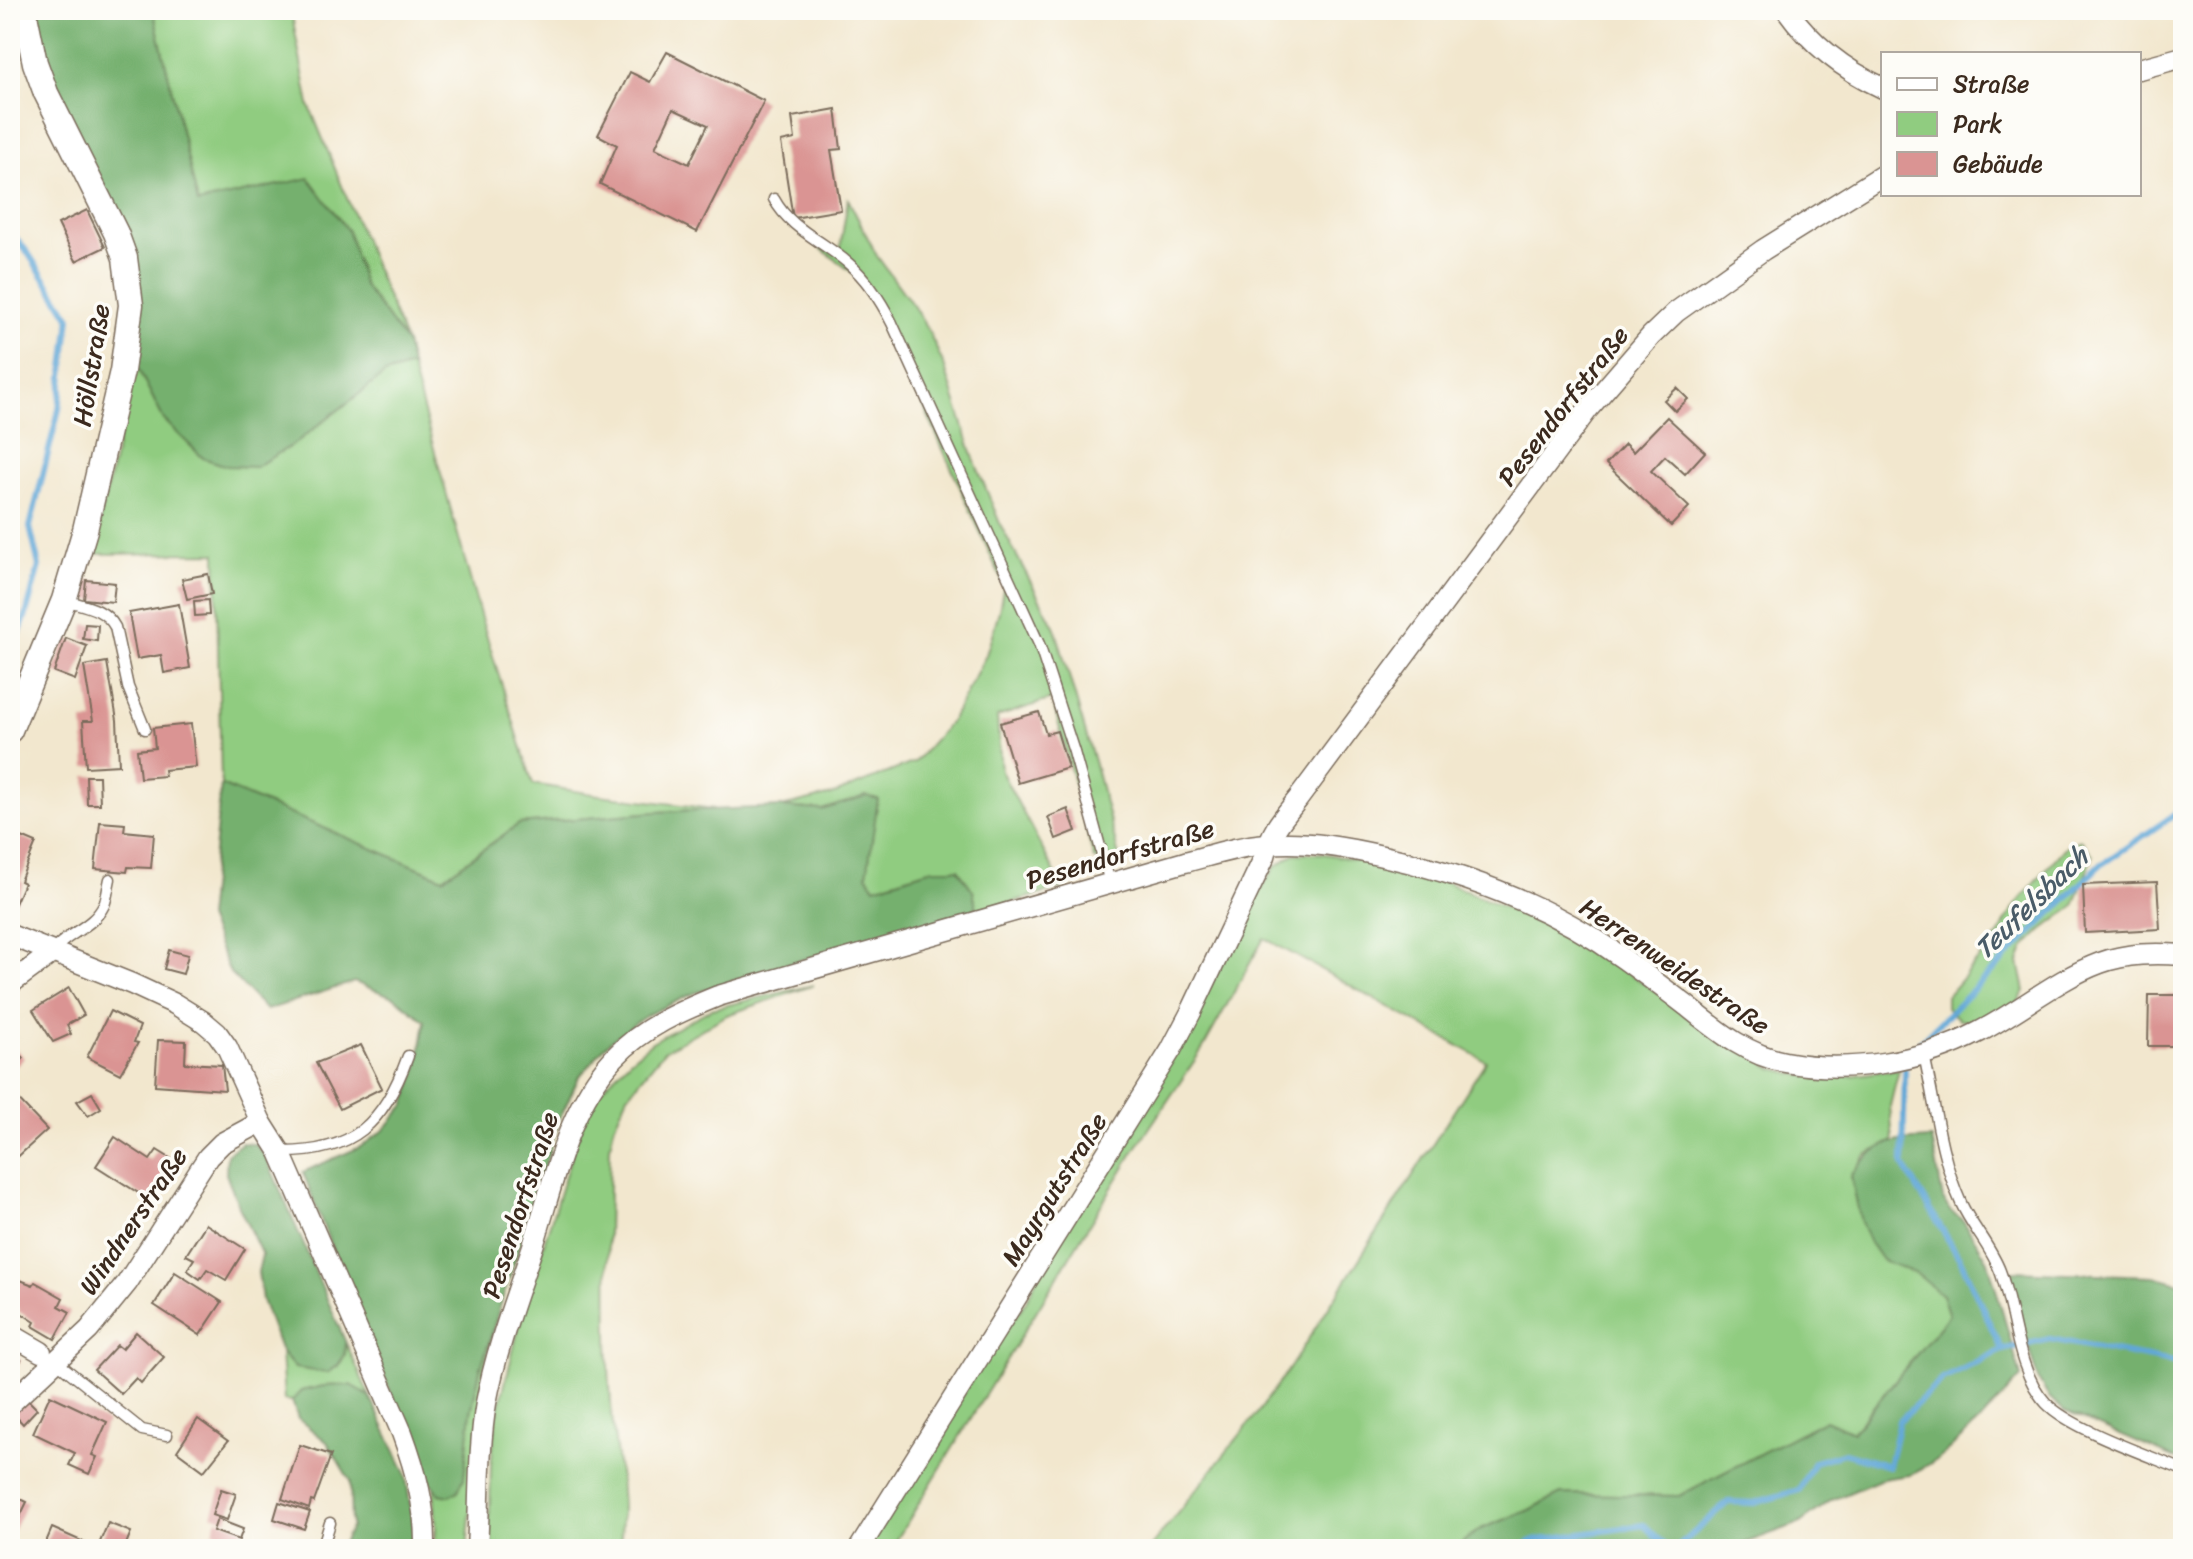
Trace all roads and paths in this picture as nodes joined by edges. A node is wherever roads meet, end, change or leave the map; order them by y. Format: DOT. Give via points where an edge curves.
graph roads {
  1 [pos="24,10"];
  2 [pos="1787,10"];
  3 [pos="2183,57"];
  4 [pos="2141,68"];
  5 [pos="1881,87"];
  6 [pos="1881,176"];
  7 [pos="774,199"];
  8 [pos="64,600"];
  9 [pos="145,729"];
  10 [pos="10,730"];
  11 [pos="1268,843"];
  12 [pos="110,879"];
  13 [pos="1110,883"];
  14 [pos="10,935"];
  15 [pos="52,953"];
  16 [pos="2183,955"];
  17 [pos="10,984"];
  18 [pos="1924,1055"];
  19 [pos="408,1056"];
  20 [pos="261,1122"];
  21 [pos="280,1152"];
  22 [pos="10,1334"];
  23 [pos="49,1357"];
  24 [pos="10,1404"];
  25 [pos="167,1435"];
  26 [pos="2183,1470"];
  27 [pos="330,1523"];
  28 [pos="322,1549"];
  29 [pos="425,1549"];
  30 [pos="477,1549"];
  31 [pos="859,1549"];
  1 -- 8 [label="street, Höllstraße" via="46,93 116,233 131,305 114,409"];
  2 -- 5 [label="street" via="1839,63"];
  3 -- 4 [label="street"];
  6 -- 11 [label="street, Pesendorfstraße" via="1741,266 1651,336 1588,409"];
  7 -- 13 [label="lane" via="790,221 860,275 892,323 1039,644"];
  8 -- 9 [label="lane" via="111,620"];
  8 -- 10 [label="street, Höllstraße"];
  11 -- 13 [label="street, Pesendorfstraße"];
  11 -- 18 [label="street, Herrenweidestraße" via="1320,845 1422,865 1523,902 1574,926 1752,1053 1782,1062 1838,1066"];
  11 -- 31 [label="street, Mayrgutstraße" via="1171,1050"];
  12 -- 15 [label="lane" via="104,905"];
  13 -- 30 [label="street, Pesendorfstraße" via="718,996 655,1025 615,1057 577,1112 495,1368 482,1434"];
  14 -- 15 [label="street"];
  15 -- 17 [label="street"];
  15 -- 20 [label="street" via="132,984 204,1022 227,1047"];
  16 -- 18 [label="street, Herrenweidestraße" via="2153,953 2100,963 1977,1033"];
  18 -- 26 [label="lane" via="1953,1182 2001,1273 2037,1390 2064,1417"];
  19 -- 21 [label="lane" via="393,1095 353,1138 317,1150"];
  20 -- 21 [label="street"];
  20 -- 23 [label="street, Windnerstraße" via="208,1157 127,1283 89,1330"];
  21 -- 29 [label="street" via="402,1433 422,1499"];
  22 -- 23 [label="street"];
  23 -- 24 [label="street, Windnerstraße"];
  23 -- 25 [label="lane" via="142,1430"];
  27 -- 28 [label="lane"];
}
